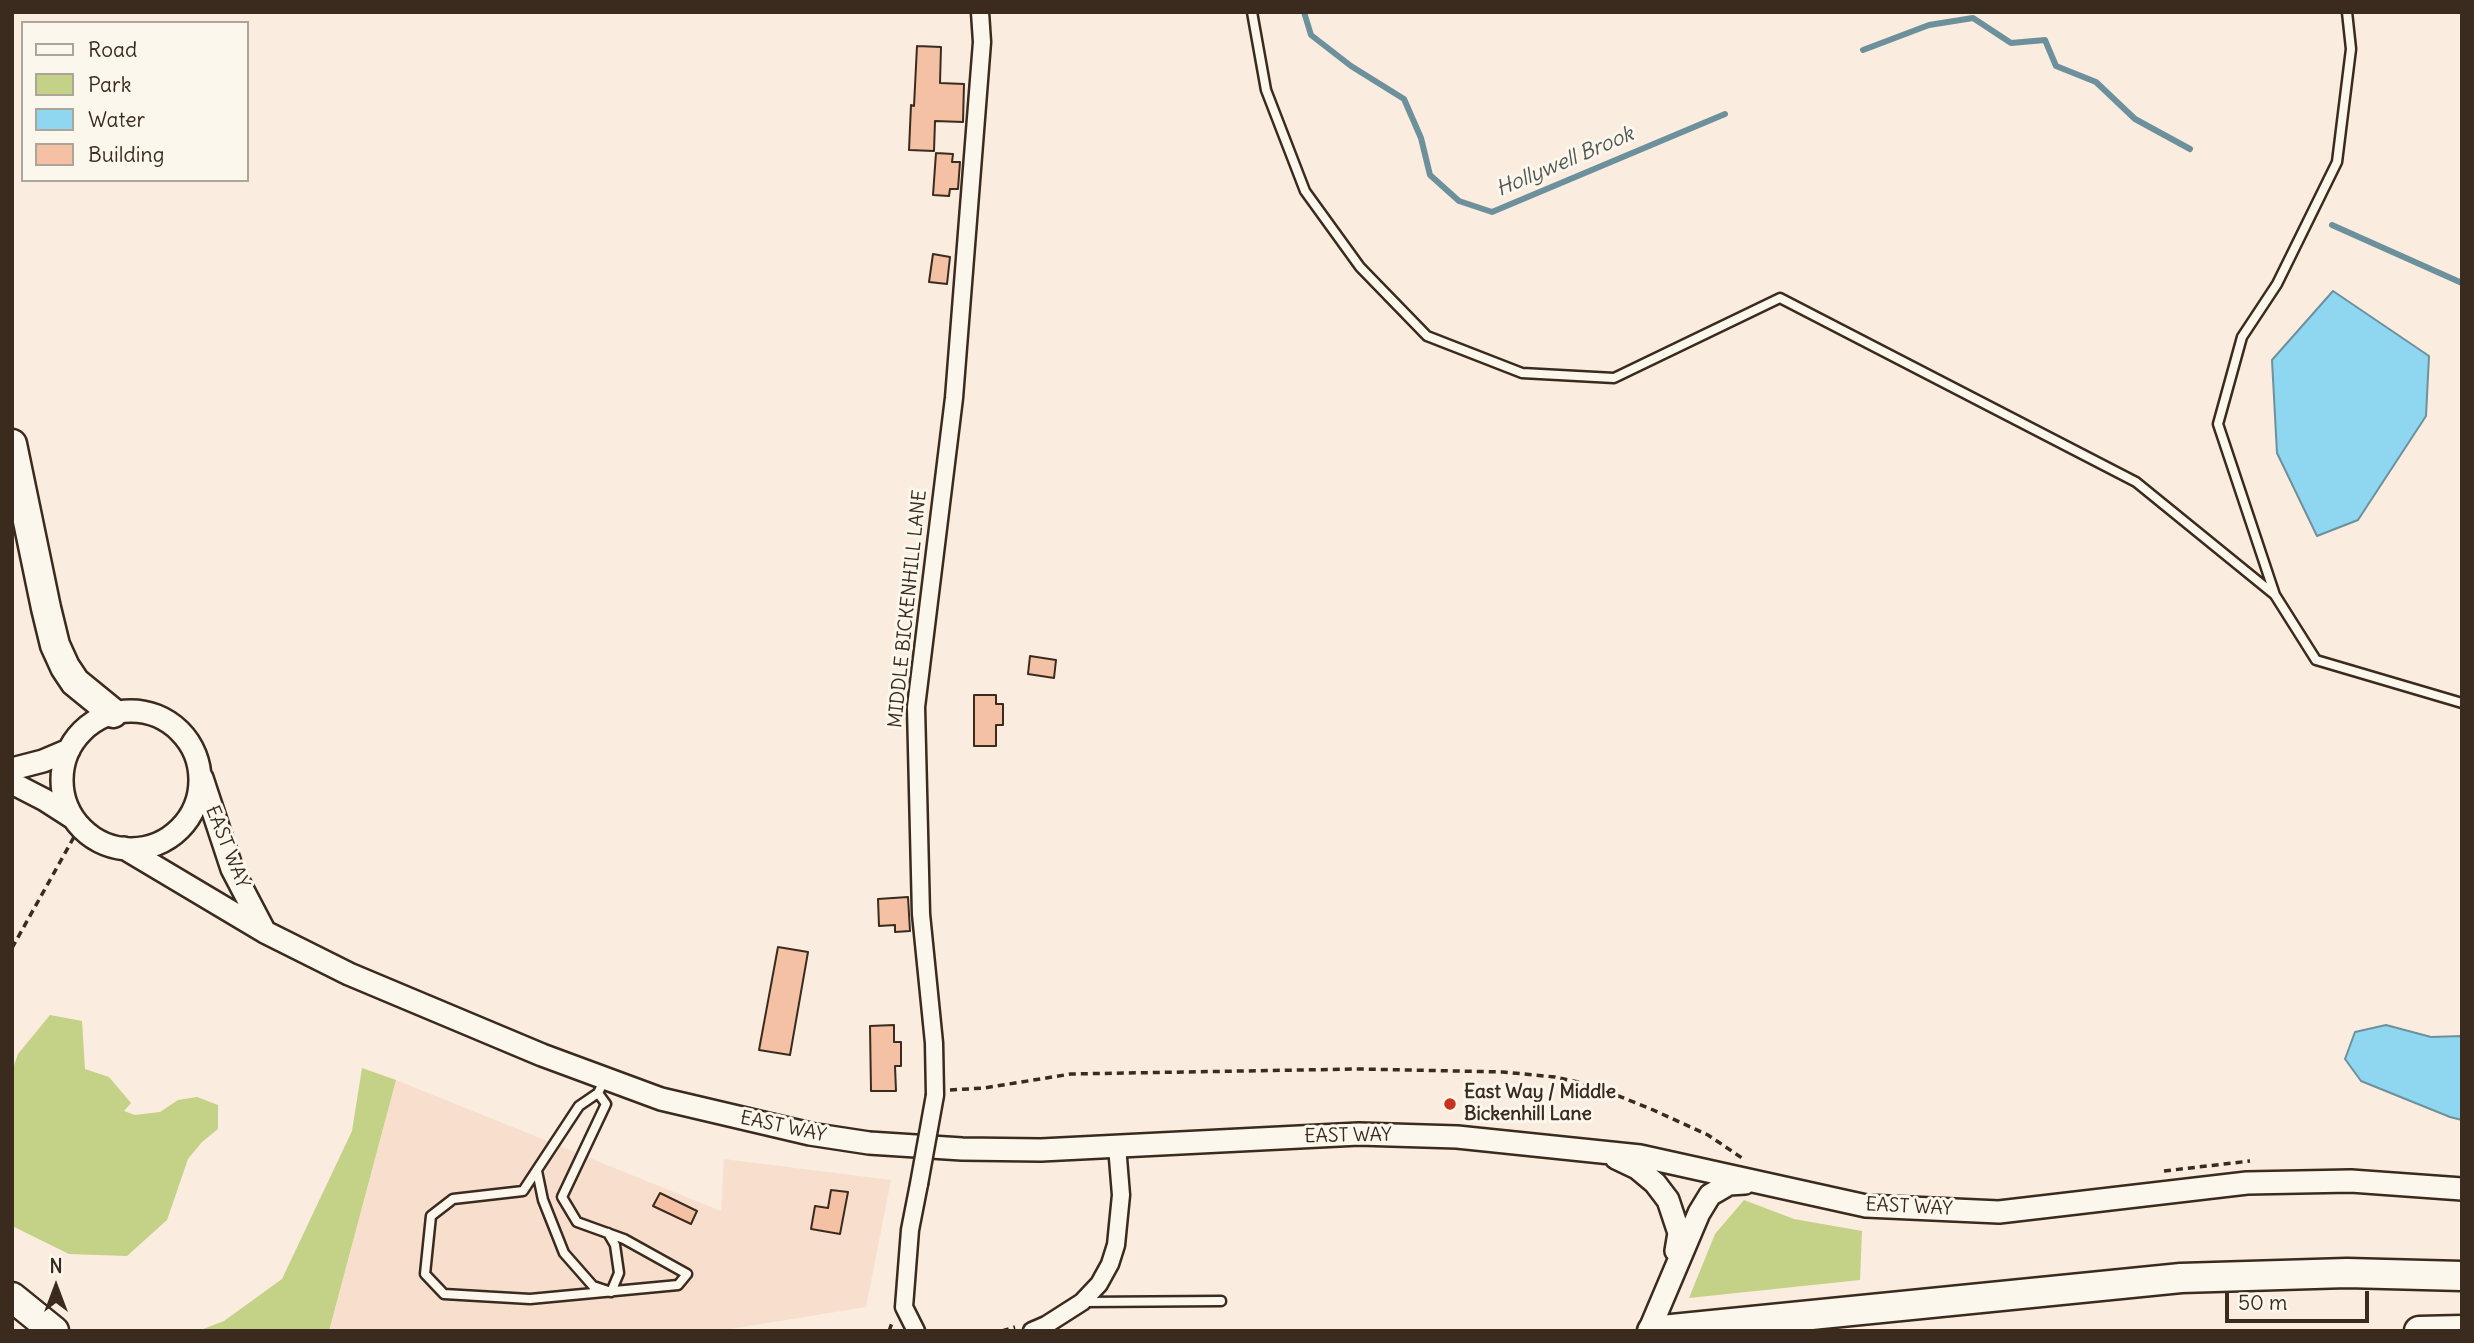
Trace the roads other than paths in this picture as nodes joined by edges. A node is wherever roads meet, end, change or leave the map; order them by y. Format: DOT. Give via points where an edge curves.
graph roads {
  1 [pos="981,12"];
  2 [pos="1252,12"];
  3 [pos="2347,12"];
  4 [pos="12,444"];
  5 [pos="2275,595"];
  6 [pos="2462,703"];
  7 [pos="113,713"];
  8 [pos="69,750"];
  9 [pos="196,759"];
  10 [pos="12,769"];
  11 [pos="12,783"];
  12 [pos="77,822"];
  13 [pos="124,848"];
  14 [pos="265,932"];
  15 [pos="601,1086"];
  16 [pos="1117,1146"];
  17 [pos="1606,1154"];
  18 [pos="537,1171"];
  19 [pos="1761,1183"];
  20 [pos="2462,1189"];
  21 [pos="608,1233"];
  22 [pos="1673,1271"];
  23 [pos="2462,1276"];
  24 [pos="611,1292"];
  25 [pos="12,1297"];
  26 [pos="1221,1301"];
  27 [pos="1082,1302"];
  28 [pos="1028,1327"];
  29 [pos="1658,1330"];
  30 [pos="2462,1330"];
  31 [pos="54,1331"];
  32 [pos="916,1331"];
  33 [pos="2419,1331"];
  1 -- 32 [label="street, MIDDLE BICKENHILL LANE, bridge" via="954,398 916,707 921,914 934,1043 934,1093 910,1230 904,1307"];
  2 -- 5 [label="lane" via="1266,90 1305,191 1360,267 1427,336 1522,373 1614,378 1780,298 2136,482"];
  3 -- 5 [label="lane" via="2351,49 2337,162 2277,284 2242,337 2218,424"];
  4 -- 7 [label="highway" via="59,655 75,682"];
  5 -- 6 [label="lane" via="2316,660"];
  7 -- 8 [label="street" via="86,727"];
  7 -- 9 [label="street, EAST WAY" via="142,712 170,723"];
  8 -- 10 [label="street"];
  8 -- 12 [label="street" via="63,793"];
  9 -- 13 [label="street, EAST WAY" via="199,789 188,817 153,845"];
  9 -- 14 [label="street, EAST WAY" via="232,869"];
  11 -- 12 [label="street, EAST WAY"];
  12 -- 13 [label="street, EAST WAY" via="96,839"];
  13 -- 14 [label="street, EAST WAY"];
  14 -- 15 [label="street, EAST WAY" via="349,974 542,1055"];
  15 -- 16 [label="street, EAST WAY" via="869,1143 1041,1150"];
  15 -- 18 [label="lane" via="579,1106"];
  15 -- 21 [label="lane" via="606,1104 562,1197 577,1222"];
  16 -- 17 [label="street, EAST WAY" via="1359,1134 1457,1137"];
  16 -- 27 [label="street" via="1121,1195 1116,1245 1104,1274"];
  17 -- 19 [label="street, EAST WAY" via="1640,1156"];
  17 -- 22 [label="street" via="1637,1168 1668,1200 1679,1233"];
  18 -- 24 [label="lane" via="542,1200 564,1253 593,1286"];
  18 -- 24 [label="lane" via="523,1191 453,1199 431,1216 425,1274 444,1294 530,1299"];
  19 -- 20 [label="street, EAST WAY" via="1867,1206 1999,1212 2247,1183 2351,1181"];
  19 -- 22 [label="street" via="1729,1184 1710,1195"];
  21 -- 24 [label="lane" via="615,1245 619,1273"];
  21 -- 24 [label="lane" via="687,1274 678,1285"];
  22 -- 29 [label="street"];
  23 -- 29 [label="highway" via="2347,1273 2181,1279"];
  25 -- 31 [label="highway"];
  26 -- 27 [label="lane"];
  27 -- 28 [label="street" via="1046,1325"];
  30 -- 33 [label="highway"];
}
